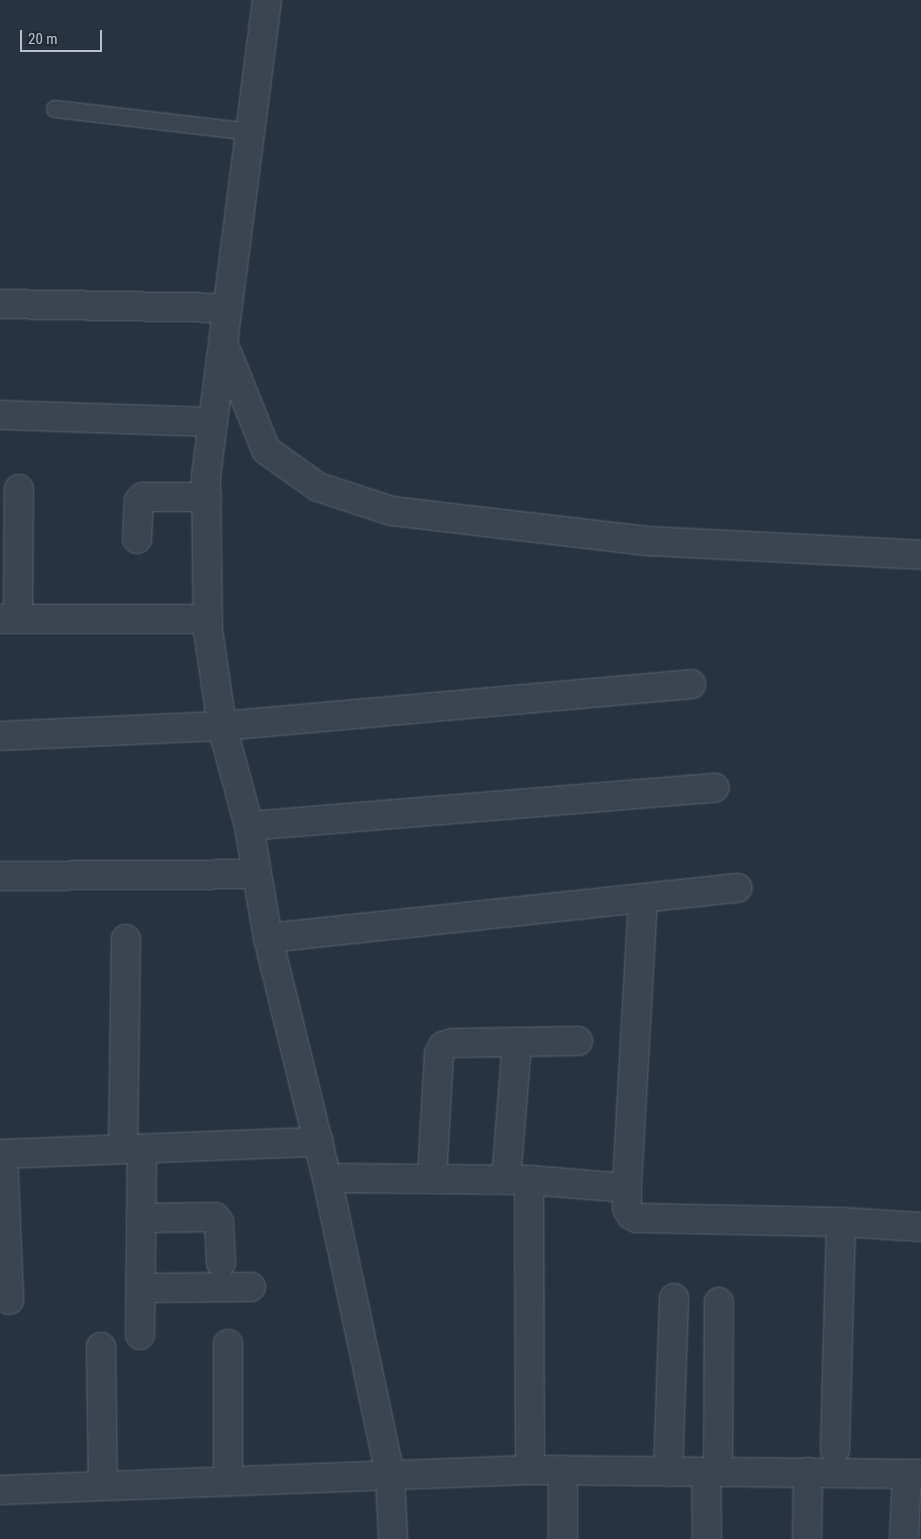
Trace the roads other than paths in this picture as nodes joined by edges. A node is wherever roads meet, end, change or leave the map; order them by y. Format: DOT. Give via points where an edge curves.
graph roads {
  1 [pos="267,0"];
  2 [pos="55,109"];
  3 [pos="250,132"];
  4 [pos="0,304"];
  5 [pos="227,308"];
  6 [pos="223,342"];
  7 [pos="0,415"];
  8 [pos="213,422"];
  9 [pos="19,489"];
  10 [pos="207,497"];
  11 [pos="137,539"];
  12 [pos="921,555"];
  13 [pos="9,619"];
  14 [pos="208,619"];
  15 [pos="691,684"];
  16 [pos="222,726"];
  17 [pos="0,736"];
  18 [pos="714,788"];
  19 [pos="249,826"];
  20 [pos="256,874"];
  21 [pos="0,876"];
  22 [pos="737,888"];
  23 [pos="642,898"];
  24 [pos="268,938"];
  25 [pos="126,939"];
  26 [pos="578,1041"];
  27 [pos="517,1042"];
  28 [pos="319,1142"];
  29 [pos="133,1149"];
  30 [pos="2,1154"];
  31 [pos="328,1178"];
  32 [pos="432,1179"];
  33 [pos="518,1180"];
  34 [pos="627,1188"];
  35 [pos="141,1218"];
  36 [pos="841,1222"];
  37 [pos="921,1227"];
  38 [pos="221,1263"];
  39 [pos="251,1287"];
  40 [pos="141,1288"];
  41 [pos="674,1298"];
  42 [pos="9,1300"];
  43 [pos="719,1302"];
  44 [pos="140,1335"];
  45 [pos="228,1344"];
  46 [pos="101,1347"];
  47 [pos="835,1450"];
  48 [pos="530,1470"];
  49 [pos="563,1470"];
  50 [pos="668,1472"];
  51 [pos="712,1472"];
  52 [pos="808,1472"];
  53 [pos="914,1474"];
  54 [pos="390,1475"];
  55 [pos="228,1481"];
  56 [pos="103,1486"];
  57 [pos="0,1490"];
  58 [pos="393,1539"];
  59 [pos="563,1539"];
  60 [pos="707,1539"];
  61 [pos="807,1539"];
  62 [pos="904,1539"];
  1 -- 3 [label="street"];
  2 -- 3 [label="lane"];
  3 -- 5 [label="street"];
  4 -- 5 [label="street"];
  5 -- 6 [label="street"];
  6 -- 8 [label="street"];
  6 -- 12 [label="street" via="266,450 318,487 392,511 648,541"];
  7 -- 8 [label="street"];
  8 -- 10 [label="street" via="206,476"];
  9 -- 13 [label="street"];
  10 -- 11 [label="street" via="143,498 139,501"];
  10 -- 14 [label="street"];
  13 -- 14 [label="street"];
  14 -- 16 [label="street"];
  15 -- 16 [label="street"];
  16 -- 17 [label="street"];
  16 -- 19 [label="street"];
  18 -- 19 [label="street"];
  19 -- 20 [label="street"];
  20 -- 21 [label="street"];
  20 -- 24 [label="street"];
  22 -- 23 [label="street"];
  23 -- 24 [label="street"];
  23 -- 34 [label="street"];
  24 -- 28 [label="street"];
  25 -- 29 [label="street"];
  26 -- 27 [label="street"];
  27 -- 32 [label="street" via="447,1044 440,1050"];
  27 -- 33 [label="street"];
  28 -- 29 [label="street"];
  28 -- 31 [label="street"];
  29 -- 30 [label="street"];
  29 -- 35 [label="street"];
  30 -- 42 [label="street"];
  31 -- 32 [label="street"];
  31 -- 54 [label="street"];
  32 -- 33 [label="street"];
  33 -- 34 [label="street"];
  33 -- 48 [label="street"];
  34 -- 36 [label="street" via="627,1208 637,1218"];
  35 -- 38 [label="street" via="215,1217 219,1222"];
  35 -- 40 [label="street"];
  36 -- 37 [label="street"];
  36 -- 47 [label="street"];
  39 -- 40 [label="street"];
  40 -- 44 [label="street"];
  41 -- 50 [label="street"];
  43 -- 51 [label="street"];
  45 -- 55 [label="street"];
  46 -- 56 [label="street"];
  48 -- 49 [label="street"];
  48 -- 54 [label="street"];
  49 -- 50 [label="street"];
  49 -- 59 [label="street"];
  50 -- 51 [label="street"];
  51 -- 52 [label="street"];
  51 -- 60 [label="street"];
  52 -- 53 [label="street"];
  52 -- 61 [label="street"];
  53 -- 62 [label="street"];
  54 -- 55 [label="street"];
  54 -- 58 [label="street"];
  55 -- 56 [label="street"];
  56 -- 57 [label="street"];
}
